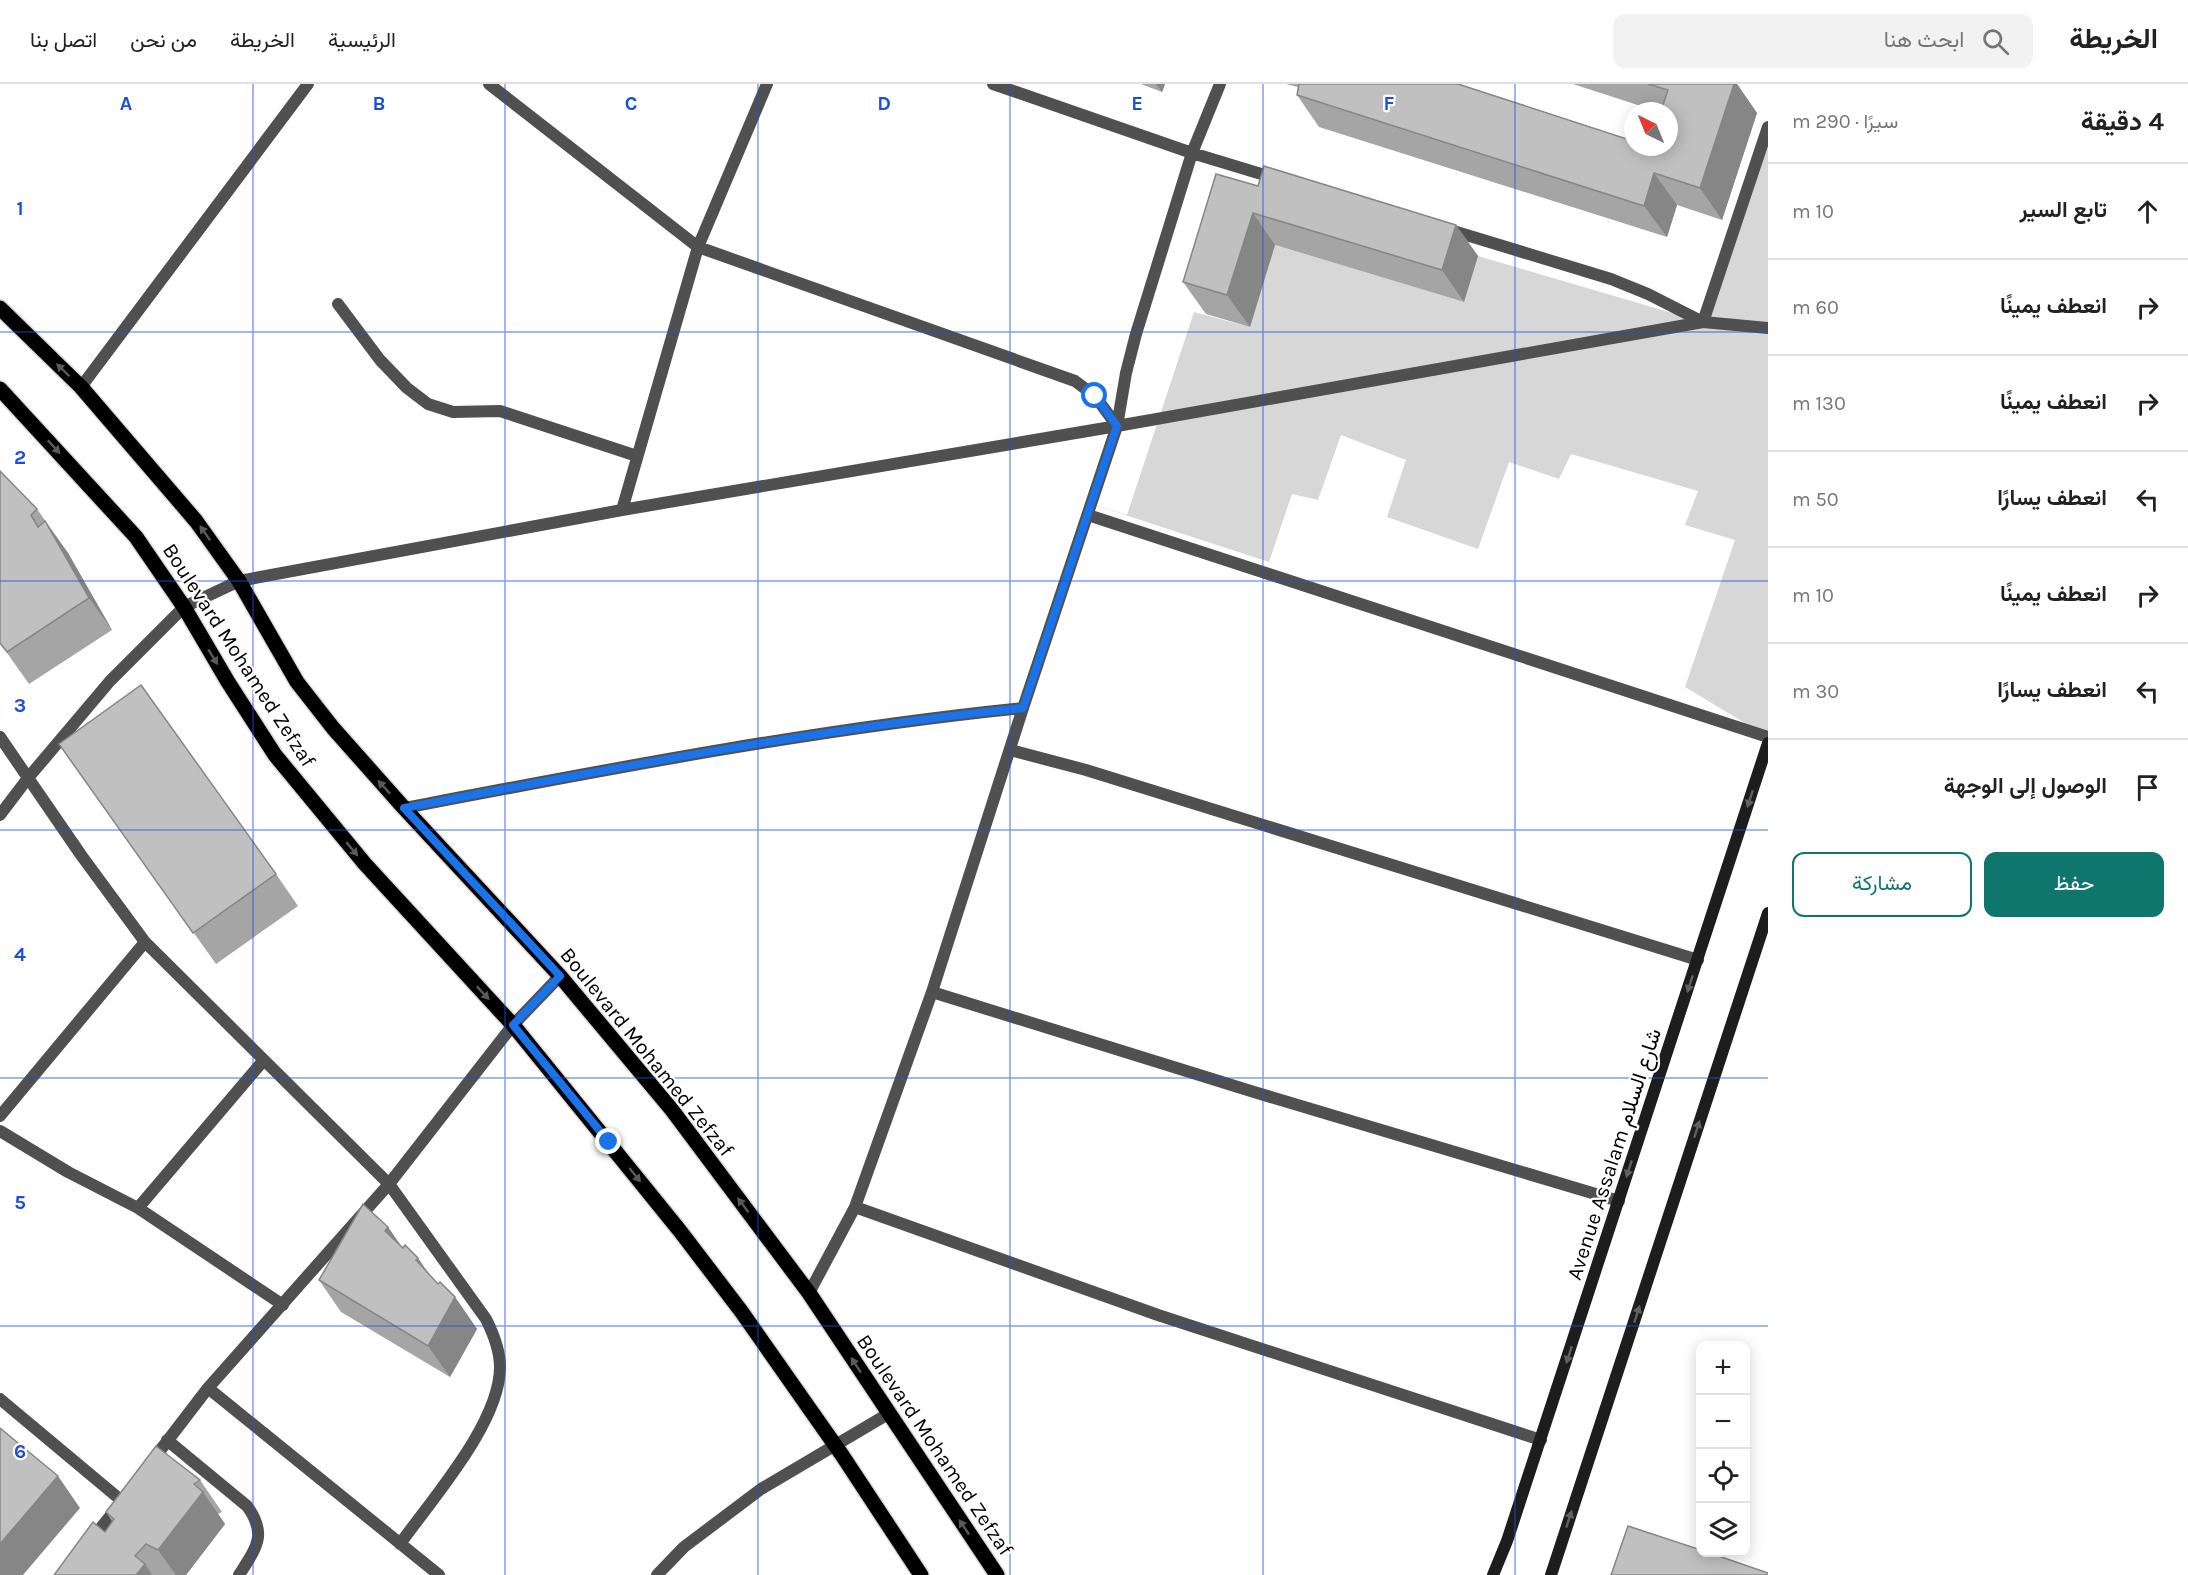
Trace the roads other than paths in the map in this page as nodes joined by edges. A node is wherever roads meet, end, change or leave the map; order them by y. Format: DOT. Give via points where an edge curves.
graph roads {
  1 [pos="308,84"];
  2 [pos="489,84"];
  3 [pos="767,84"];
  4 [pos="993,84"];
  5 [pos="1220,84"];
  6 [pos="1768,127"];
  7 [pos="1192,153"];
  8 [pos="1294,184"];
  9 [pos="1442,228"];
  10 [pos="698,247"];
  11 [pos="338,304"];
  12 [pos="0,308"];
  13 [pos="1703,322"];
  14 [pos="1768,328"];
  15 [pos="81,387"];
  16 [pos="0,389"];
  17 [pos="1117,426"];
  18 [pos="637,456"];
  19 [pos="622,510"];
  20 [pos="1088,515"];
  21 [pos="239,581"];
  22 [pos="184,607"];
  23 [pos="1023,708"];
  24 [pos="0,736"];
  25 [pos="1768,737"];
  26 [pos="1768,743"];
  27 [pos="1010,750"];
  28 [pos="28,778"];
  29 [pos="404,808"];
  30 [pos="0,815"];
  31 [pos="1768,913"];
  32 [pos="145,942"];
  33 [pos="1698,960"];
  34 [pos="560,976"];
  35 [pos="932,992"];
  36 [pos="513,1025"];
  37 [pos="263,1061"];
  38 [pos="0,1116"];
  39 [pos="0,1131"];
  40 [pos="390,1184"];
  41 [pos="1619,1201"];
  42 [pos="855,1207"];
  43 [pos="138,1208"];
  44 [pos="809,1293"];
  45 [pos="283,1305"];
  46 [pos="208,1388"];
  47 [pos="0,1399"];
  48 [pos="888,1414"];
  49 [pos="167,1440"];
  50 [pos="1540,1440"];
  51 [pos="835,1446"];
  52 [pos="141,1475"];
  53 [pos="400,1544"];
  54 [pos="85,1547"];
  55 [pos="239,1575"];
  56 [pos="439,1575"];
  57 [pos="657,1575"];
  58 [pos="921,1575"];
  59 [pos="997,1575"];
  60 [pos="1493,1575"];
  61 [pos="1551,1575"];
  1 -- 15 [label="street"];
  2 -- 10 [label="street"];
  3 -- 10 [label="street"];
  4 -- 7 [label="street"];
  5 -- 7 [label="street"];
  6 -- 13 [label="street"];
  7 -- 8 [label="street"];
  7 -- 17 [label="street" via="1136,334"];
  9 -- 13 [label="street" via="1611,279"];
  10 -- 17 [label="street" via="1075,381 1095,396"];
  10 -- 18 [label="street"];
  11 -- 18 [label="street" via="380,360 428,404 453,412 500,411"];
  15 -- 12 [label="main road, Boulevard Mohamed Zefzaf, one-way"];
  13 -- 14 [label="street"];
  13 -- 17 [label="street"];
  21 -- 15 [label="main road, Boulevard Mohamed Zefzaf, one-way" via="196,520"];
  16 -- 22 [label="main road, Boulevard Mohamed Zefzaf, one-way" via="136,537"];
  17 -- 19 [label="street"];
  17 -- 20 [label="street"];
  18 -- 19 [label="street"];
  19 -- 21 [label="street"];
  20 -- 23 [label="street"];
  20 -- 25 [label="street"];
  21 -- 22 [label="street"];
  29 -- 21 [label="main road, Boulevard Mohamed Zefzaf, one-way" via="297,682"];
  22 -- 28 [label="street" via="111,681"];
  22 -- 36 [label="main road, Boulevard Mohamed Zefzaf, one-way" via="275,755 365,864"];
  23 -- 27 [label="street"];
  23 -- 29 [label="street" via="929,717 635,764"];
  24 -- 28 [label="street"];
  26 -- 33 [label="street, Avenue Assalam شارع السلام, one-way"];
  27 -- 33 [label="street" via="1086,770"];
  27 -- 35 [label="street"];
  28 -- 30 [label="street"];
  28 -- 32 [label="street"];
  29 -- 34 [label="main road, Boulevard Mohamed Zefzaf"];
  61 -- 31 [label="street, one-way"];
  32 -- 37 [label="street"];
  32 -- 38 [label="street"];
  33 -- 41 [label="street, Avenue Assalam شارع السلام, one-way"];
  34 -- 36 [label="street"];
  44 -- 34 [label="main road, Boulevard Mohamed Zefzaf, one-way" via="672,1110"];
  35 -- 41 [label="street"];
  35 -- 42 [label="street"];
  36 -- 40 [label="street"];
  36 -- 51 [label="main road, Boulevard Mohamed Zefzaf, one-way" via="680,1231"];
  37 -- 40 [label="street"];
  37 -- 43 [label="street"];
  39 -- 43 [label="street"];
  40 -- 45 [label="street"];
  40 -- 53 [label="street" via="486,1319 494,1334 500,1367 494,1400 480,1433"];
  41 -- 50 [label="street, Avenue Assalam شارع السلام, one-way"];
  42 -- 44 [label="street"];
  42 -- 50 [label="street" via="1158,1315"];
  43 -- 45 [label="street"];
  48 -- 44 [label="main road, Boulevard Mohamed Zefzaf, one-way"];
  45 -- 46 [label="street"];
  46 -- 49 [label="street"];
  46 -- 53 [label="street"];
  47 -- 54 [label="street" via="125,1497"];
  48 -- 51 [label="street"];
  59 -- 48 [label="main road, Boulevard Mohamed Zefzaf, one-way"];
  49 -- 52 [label="street"];
  49 -- 55 [label="street" via="247,1506 255,1517 259,1537"];
  50 -- 60 [label="street, Avenue Assalam شارع السلام"];
  51 -- 57 [label="street" via="706,1528"];
  51 -- 58 [label="main road, Boulevard Mohamed Zefzaf"];
  53 -- 56 [label="street"];
}
